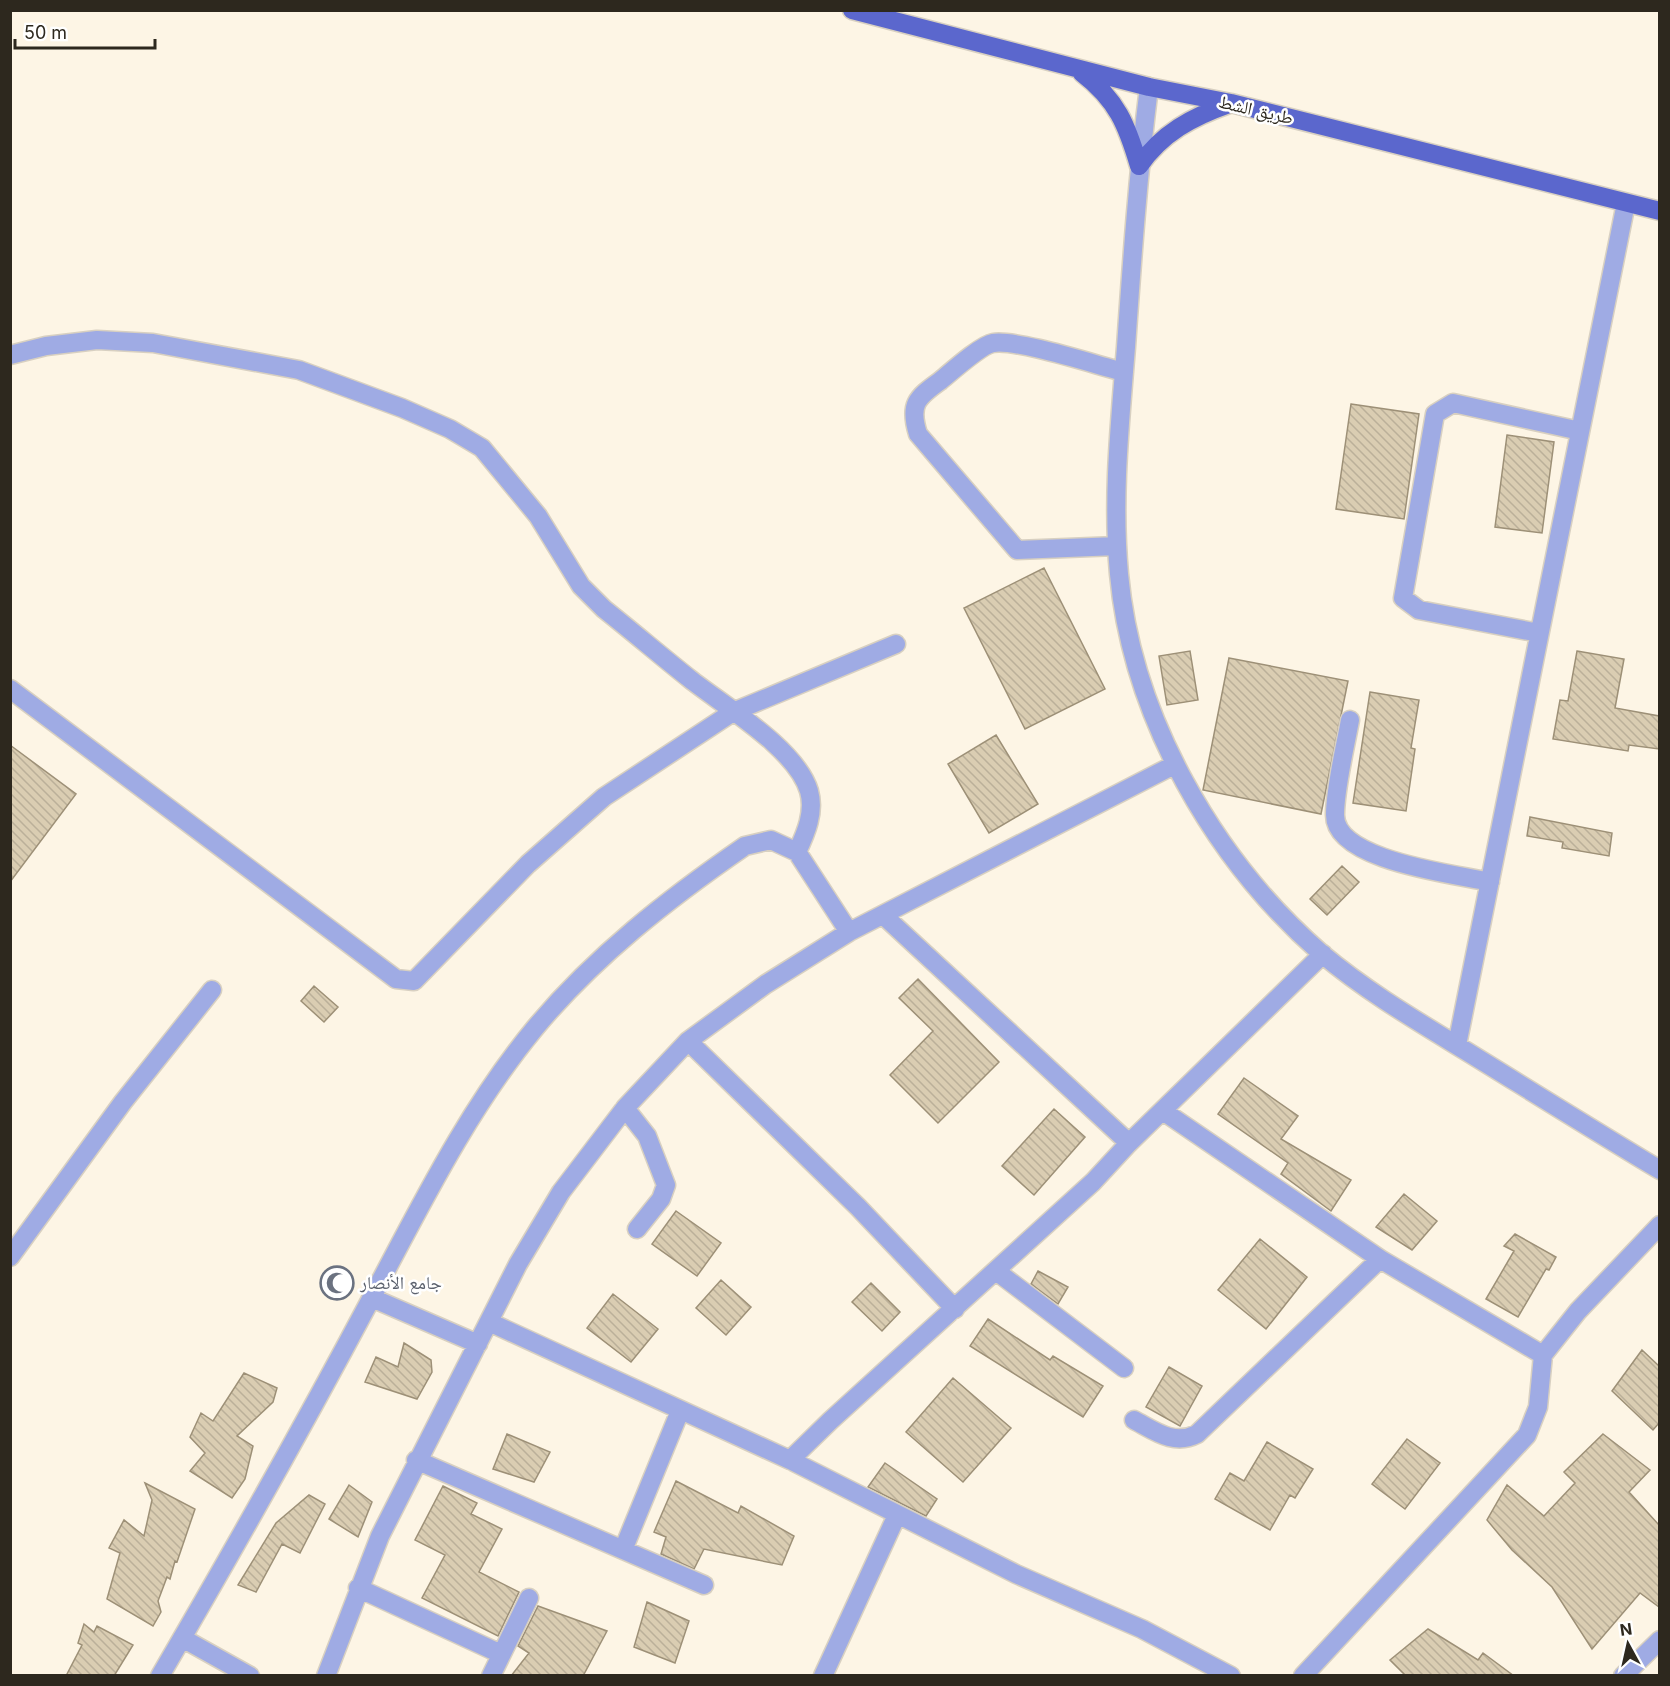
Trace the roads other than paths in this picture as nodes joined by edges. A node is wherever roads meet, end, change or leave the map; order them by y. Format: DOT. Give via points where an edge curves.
graph roads {
  1 [pos="852,10"];
  2 [pos="1076,68"];
  3 [pos="1149,87"];
  4 [pos="1231,103"];
  5 [pos="1139,166"];
  6 [pos="1626,203"];
  7 [pos="1659,212"];
  8 [pos="10,355"];
  9 [pos="1124,372"];
  10 [pos="1580,431"];
  11 [pos="1117,546"];
  12 [pos="1539,633"];
  13 [pos="896,644"];
  14 [pos="10,689"];
  15 [pos="733,712"];
  16 [pos="1350,720"];
  17 [pos="1174,765"];
  18 [pos="797,852"];
  19 [pos="1490,882"];
  20 [pos="882,915"];
  21 [pos="849,932"];
  22 [pos="1323,954"];
  23 [pos="212,990"];
  24 [pos="688,1041"];
  25 [pos="1457,1045"];
  26 [pos="625,1108"];
  27 [pos="1163,1111"];
  28 [pos="1129,1143"];
  29 [pos="1659,1170"];
  30 [pos="1659,1225"];
  31 [pos="637,1229"];
  32 [pos="10,1257"];
  33 [pos="1380,1258"];
  34 [pos="996,1271"];
  35 [pos="372,1298"];
  36 [pos="955,1309"];
  37 [pos="489,1322"];
  38 [pos="478,1344"];
  39 [pos="1543,1355"];
  40 [pos="1124,1368"];
  41 [pos="680,1411"];
  42 [pos="1134,1420"];
  43 [pos="416,1460"];
  44 [pos="790,1460"];
  45 [pos="897,1515"];
  46 [pos="623,1550"];
  47 [pos="704,1585"];
  48 [pos="358,1588"];
  49 [pos="530,1598"];
  50 [pos="182,1638"];
  51 [pos="1659,1640"];
  52 [pos="501,1654"];
  53 [pos="160,1676"];
  54 [pos="250,1676"];
  55 [pos="326,1676"];
  56 [pos="491,1676"];
  57 [pos="823,1676"];
  58 [pos="1231,1676"];
  59 [pos="1303,1676"];
  60 [pos="1623,1676"];
  1 -- 2 [label="main road, طريق الشط"];
  2 -- 3 [label="main road, طريق الشط"];
  2 -- 5 [label="main road" via="1114,103"];
  3 -- 4 [label="main road, طريق الشط"];
  3 -- 5 [label="street"];
  4 -- 5 [label="main road" via="1173,130"];
  4 -- 6 [label="main road, طريق الشط"];
  5 -- 9 [label="street"];
  6 -- 7 [label="main road, طريق الشط"];
  6 -- 10 [label="street"];
  8 -- 15 [label="street" via="97,340 153,343 299,370 356,389 450,429 482,448 538,516 581,586 604,609"];
  9 -- 11 [label="street" via="1115,477"];
  9 -- 11 [label="street" via="1011,344 991,343 927,390 916,403 912,416 918,434 1017,550"];
  10 -- 12 [label="street"];
  10 -- 12 [label="street" via="1454,403 1435,414 1403,598 1419,610"];
  11 -- 17 [label="street" via="1119,578 1135,654 1150,707"];
  12 -- 19 [label="street"];
  13 -- 15 [label="street"];
  14 -- 15 [label="street" via="396,979 414,981 528,864 604,798"];
  15 -- 18 [label="street" via="778,747 808,789 811,816"];
  16 -- 19 [label="street" via="1335,816 1339,833 1391,861"];
  17 -- 20 [label="street"];
  17 -- 22 [label="street" via="1241,866"];
  18 -- 21 [label="street"];
  18 -- 35 [label="street" via="771,840 745,846 696,879 599,959 534,1029 495,1085 447,1159"];
  19 -- 25 [label="street"];
  20 -- 21 [label="street"];
  20 -- 28 [label="street"];
  21 -- 24 [label="street" via="766,984"];
  22 -- 25 [label="street" via="1394,1006"];
  22 -- 27 [label="street"];
  23 -- 32 [label="street" via="123,1102"];
  24 -- 26 [label="street"];
  24 -- 36 [label="street" via="858,1207"];
  25 -- 29 [label="street"];
  26 -- 31 [label="street" via="647,1136 666,1185 661,1199"];
  26 -- 37 [label="street" via="561,1192"];
  27 -- 28 [label="street"];
  27 -- 33 [label="street"];
  28 -- 34 [label="street" via="1093,1182"];
  30 -- 39 [label="street" via="1578,1311"];
  33 -- 39 [label="street"];
  33 -- 42 [label="street" via="1197,1434 1179,1440 1170,1438"];
  34 -- 36 [label="street"];
  34 -- 40 [label="street"];
  35 -- 38 [label="street"];
  35 -- 50 [label="street"];
  36 -- 44 [label="street"];
  37 -- 38 [label="street"];
  37 -- 41 [label="street"];
  38 -- 43 [label="street"];
  39 -- 59 [label="street" via="1538,1407 1527,1435"];
  41 -- 44 [label="street"];
  41 -- 46 [label="street"];
  43 -- 46 [label="street"];
  43 -- 48 [label="street"];
  44 -- 45 [label="street"];
  45 -- 57 [label="street"];
  45 -- 58 [label="street" via="1016,1574 1142,1629"];
  46 -- 47 [label="street"];
  48 -- 52 [label="street"];
  48 -- 55 [label="street"];
  49 -- 52 [label="street"];
  50 -- 53 [label="street"];
  50 -- 54 [label="street"];
  51 -- 60 [label="street"];
  52 -- 56 [label="street"];
}
